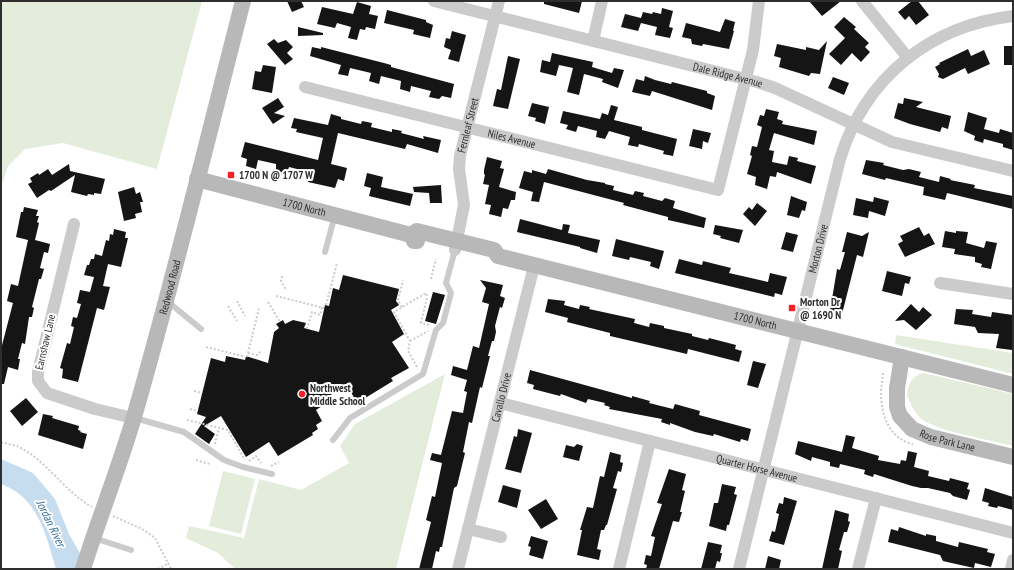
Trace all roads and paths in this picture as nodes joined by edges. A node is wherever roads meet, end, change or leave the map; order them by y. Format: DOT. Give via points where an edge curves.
graph roads {
  1 [pos="243,1"];
  2 [pos="434,1"];
  3 [pos="499,1"];
  4 [pos="602,1"];
  5 [pos="759,1"];
  6 [pos="862,1"];
  7 [pos="495,16"];
  8 [pos="1013,16"];
  9 [pos="593,41"];
  10 [pos="908,58"];
  11 [pos="746,80"];
  12 [pos="305,86"];
  13 [pos="853,125"];
  14 [pos="467,127"];
  15 [pos="1013,171"];
  16 [pos="197,179"];
  17 [pos="335,214"];
  18 [pos="74,224"];
  19 [pos="456,246"];
  20 [pos="325,252"];
  21 [pos="436,259"];
  22 [pos="337,263"];
  23 [pos="534,266"];
  24 [pos="282,276"];
  25 [pos="431,279"];
  26 [pos="403,280"];
  27 [pos="940,283"];
  28 [pos="286,290"];
  29 [pos="1013,294"];
  30 [pos="276,296"];
  31 [pos="166,300"];
  32 [pos="236,301"];
  33 [pos="268,302"];
  34 [pos="326,305"];
  35 [pos="228,306"];
  36 [pos="402,307"];
  37 [pos="259,308"];
  38 [pos="245,316"];
  39 [pos="237,321"];
  40 [pos="280,322"];
  41 [pos="201,329"];
  42 [pos="307,329"];
  43 [pos="797,331"];
  44 [pos="410,341"];
  45 [pos="206,347"];
  46 [pos="261,351"];
  47 [pos="248,353"];
  48 [pos="902,357"];
  49 [pos="419,370"];
  50 [pos="1013,385"];
  51 [pos="194,391"];
  52 [pos="202,393"];
  53 [pos="500,403"];
  54 [pos="190,409"];
  55 [pos="198,411"];
  56 [pos="133,418"];
  57 [pos="187,420"];
  58 [pos="219,428"];
  59 [pos="333,440"];
  60 [pos="650,441"];
  61 [pos="1,442"];
  62 [pos="214,447"];
  63 [pos="1013,457"];
  64 [pos="196,460"];
  65 [pos="279,462"];
  66 [pos="210,464"];
  67 [pos="262,465"];
  68 [pos="269,466"];
  69 [pos="763,470"];
  70 [pos="272,474"];
  71 [pos="876,498"];
  72 [pos="92,508"];
  73 [pos="121,519"];
  74 [pos="468,529"];
  75 [pos="1013,533"];
  76 [pos="501,537"];
  77 [pos="94,538"];
  78 [pos="131,550"];
  79 [pos="1013,560"];
  80 [pos="86,562"];
  81 [pos="169,563"];
  82 [pos="158,569"];
  83 [pos="171,569"];
  84 [pos="458,569"];
  85 [pos="619,569"];
  86 [pos="738,569"];
  87 [pos="858,569"];
  88 [pos="1011,569"];
  1 -- 16 [label="street, Redwood Road"];
  2 -- 7 [label="street, Dale Ridge Avenue"];
  3 -- 7 [label="street, Fernleaf Street"];
  4 -- 9 [label="street"];
  5 -- 11 [label="street" via="755,42"];
  6 -- 10 [label="street"];
  7 -- 9 [label="street, Dale Ridge Avenue"];
  7 -- 14 [label="street, Fernleaf Street"];
  8 -- 10 [label="street, Morton Drive" via="960,28"];
  9 -- 11 [label="street, Dale Ridge Avenue"];
  10 -- 13 [label="street, Morton Drive" via="875,90"];
  11 -- 13 [label="street, Dale Ridge Avenue" via="774,88"];
  11 -- 14 [label="street, Niles Avenue" via="718,190"];
  12 -- 14 [label="street, Niles Avenue"];
  13 -- 15 [label="street, Dale Ridge Avenue" via="892,142"];
  13 -- 43 [label="street, Morton Drive" via="840,159"];
  14 -- 19 [label="street, Fernleaf Street" via="460,162 464,205"];
  16 -- 17 [label="street, 1700 North"];
  16 -- 31 [label="street, Redwood Road"];
  17 -- 19 [label="street, 1700 North" via="411,235 414,240"];
  17 -- 20 [label="lane"];
  18 -- 56 [label="street, Earnshaw Lane" via="38,372 38,382 43,390 52,396"];
  19 -- 23 [label="street, 1700 North" via="491,260 498,256"];
  19 -- 59 [label="lane" via="446,283 451,293 444,323 436,330 423,374 350,418"];
  21 -- 25 [label="path"];
  22 -- 34 [label="path"];
  23 -- 43 [label="street, 1700 North"];
  23 -- 53 [label="street, Cavallo Drive"];
  24 -- 28 [label="path" via="281,281"];
  26 -- 36 [label="path" via="398,301"];
  27 -- 29 [label="street"];
  30 -- 42 [label="path" via="323,308 320,314 312,312"];
  31 -- 41 [label="lane"];
  31 -- 56 [label="street, Redwood Road"];
  32 -- 38 [label="path"];
  33 -- 40 [label="path"];
  35 -- 39 [label="path"];
  36 -- 44 [label="path" via="394,312"];
  36 -- 44 [label="path" via="426,293 428,297 421,323 430,325 429,330"];
  37 -- 47 [label="path"];
  43 -- 48 [label="street, 1700 North"];
  43 -- 69 [label="street, Morton Drive"];
  44 -- 49 [label="path" via="408,351"];
  45 -- 47 [label="path" via="246,357"];
  46 -- 47 [label="path" via="257,355"];
  48 -- 50 [label="street, 1700 North"];
  48 -- 63 [label="street, Rose Park Lane" via="897,407 900,416 912,429 931,437"];
  51 -- 52 [label="path"];
  53 -- 60 [label="street, Quarter Horse Avenue"];
  53 -- 74 [label="street, Cavallo Drive"];
  54 -- 55 [label="path"];
  56 -- 70 [label="lane" via="184,432 224,460 243,468"];
  56 -- 77 [label="street, Redwood Road"];
  57 -- 58 [label="path"];
  58 -- 62 [label="path"];
  58 -- 67 [label="path" via="228,430 245,460 249,461 256,456"];
  60 -- 69 [label="street, Quarter Horse Avenue"];
  60 -- 85 [label="street"];
  61 -- 72 [label="path" via="19,447 50,470 67,489"];
  64 -- 66 [label="path"];
  65 -- 68 [label="path"];
  69 -- 71 [label="street, Quarter Horse Avenue"];
  69 -- 86 [label="street, Morton Drive"];
  71 -- 75 [label="street, Quarter Horse Avenue"];
  71 -- 87 [label="street"];
  73 -- 81 [label="path" via="155,538"];
  74 -- 76 [label="street"];
  74 -- 84 [label="street, Cavallo Drive"];
  77 -- 78 [label="lane"];
  77 -- 80 [label="street, Redwood Road"];
  79 -- 88 [label="street"];
  81 -- 82 [label="path"];
  81 -- 83 [label="path"];
}
